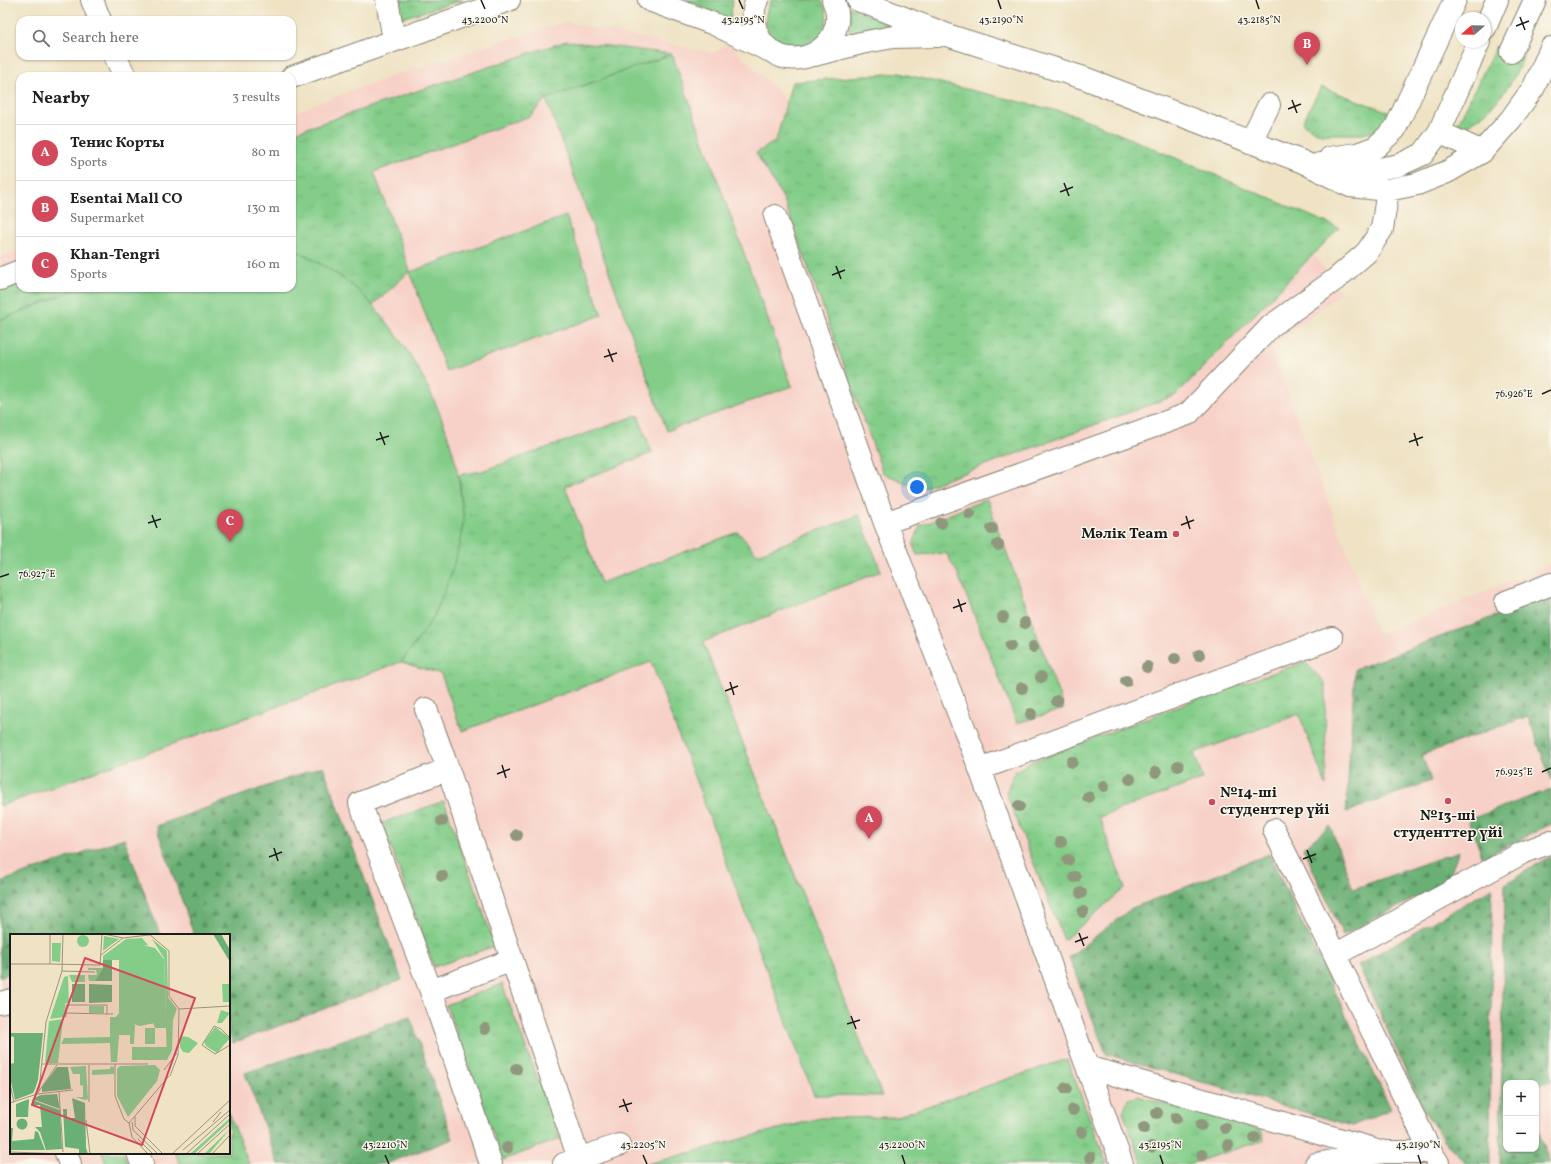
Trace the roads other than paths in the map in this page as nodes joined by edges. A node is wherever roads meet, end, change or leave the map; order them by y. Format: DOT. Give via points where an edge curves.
graph roads {
  1 [pos="92,0"];
  2 [pos="387,0"];
  3 [pos="509,0"];
  4 [pos="649,0"];
  5 [pos="757,0"];
  6 [pos="833,0"];
  7 [pos="858,0"];
  8 [pos="1455,0"];
  9 [pos="1498,0"];
  10 [pos="1535,0"];
  11 [pos="1491,15"];
  12 [pos="98,16"];
  13 [pos="950,36"];
  14 [pos="394,40"];
  15 [pos="1476,48"];
  16 [pos="1551,48"];
  17 [pos="1511,52"];
  18 [pos="775,54"];
  19 [pos="807,57"];
  20 [pos="117,60"];
  21 [pos="123,72"];
  22 [pos="296,76"];
  23 [pos="1269,105"];
  24 [pos="1439,132"];
  25 [pos="1250,143"];
  26 [pos="1482,152"];
  27 [pos="1303,162"];
  28 [pos="1388,190"];
  29 [pos="775,216"];
  30 [pos="16,273"];
  31 [pos="0,279"];
  32 [pos="885,523"];
  33 [pos="1551,584"];
  34 [pos="1506,602"];
  35 [pos="1332,638"];
  36 [pos="426,709"];
  37 [pos="448,769"];
  38 [pos="980,769"];
  39 [pos="1274,830"];
  40 [pos="1551,842"];
  41 [pos="1335,955"];
  42 [pos="512,960"];
  43 [pos="431,991"];
  44 [pos="10,1000"];
  45 [pos="0,1003"];
  46 [pos="1088,1067"];
  47 [pos="619,1145"];
  48 [pos="1384,1152"];
  49 [pos="66,1154"];
  50 [pos="138,1154"];
  51 [pos="1435,1158"];
  52 [pos="572,1161"];
  53 [pos="70,1164"];
  54 [pos="142,1164"];
  55 [pos="491,1164"];
  56 [pos="1122,1164"];
  57 [pos="1316,1164"];
  1 -- 12 [label="street"];
  2 -- 14 [label="street"];
  3 -- 14 [label="street"];
  4 -- 18 [label="street" via="714,24"];
  5 -- 18 [label="street" via="753,18 756,32 764,45"];
  6 -- 19 [label="street" via="837,16 835,30 828,43"];
  7 -- 13 [label="street"];
  8 -- 27 [label="street" via="1395,129 1376,147 1357,154"];
  9 -- 11 [label="street"];
  10 -- 17 [label="street"];
  13 -- 19 [label="street" via="893,37"];
  13 -- 25 [label="street" via="1084,78"];
  14 -- 22 [label="street"];
  15 -- 24 [label="street"];
  16 -- 26 [label="street" via="1534,86 1511,119"];
  18 -- 19 [label="street" via="785,58"];
  20 -- 21 [label="street"];
  23 -- 25 [label="street"];
  24 -- 26 [label="street"];
  24 -- 27 [label="street" via="1423,154 1399,166 1373,170"];
  25 -- 27 [label="street"];
  26 -- 28 [label="street" via="1447,172 1417,184"];
  27 -- 28 [label="street" via="1350,186"];
  28 -- 32 [label="street" via="1382,229 1367,252 1336,279 1271,326 1188,414"];
  29 -- 32 [label="street"];
  30 -- 31 [label="street"];
  32 -- 38 [label="street"];
  33 -- 34 [label="street"];
  35 -- 38 [label="street"];
  36 -- 37 [label="street"];
  37 -- 42 [label="street"];
  37 -- 43 [label="street" via="360,803"];
  38 -- 46 [label="street"];
  39 -- 41 [label="street"];
  40 -- 41 [label="street" via="1522,853"];
  41 -- 51 [label="street"];
  42 -- 43 [label="street"];
  42 -- 52 [label="street"];
  43 -- 55 [label="street"];
  44 -- 45 [label="street"];
  46 -- 48 [label="street"];
  46 -- 56 [label="street"];
  47 -- 52 [label="street"];
  48 -- 51 [label="street"];
  48 -- 57 [label="street"];
  49 -- 53 [label="street"];
  50 -- 54 [label="street"];
}
